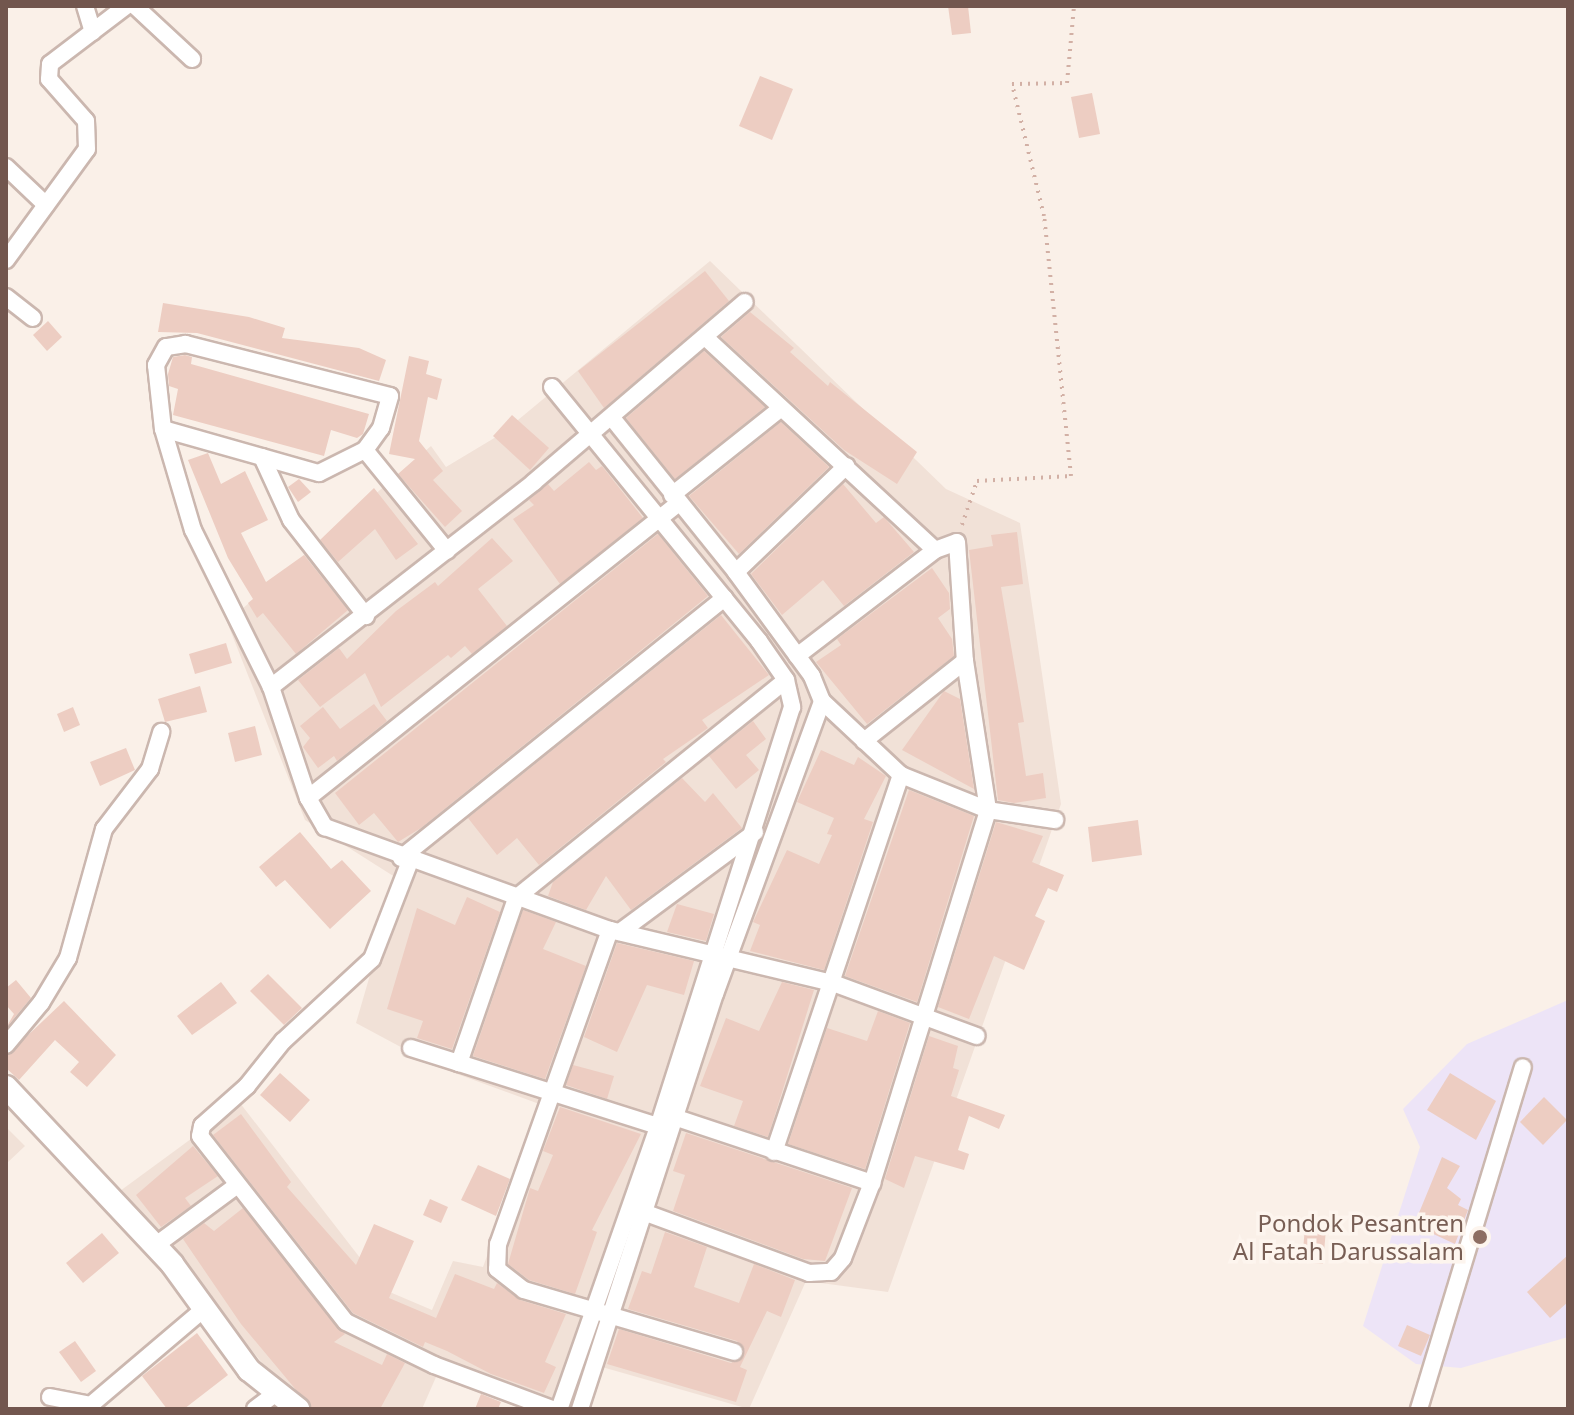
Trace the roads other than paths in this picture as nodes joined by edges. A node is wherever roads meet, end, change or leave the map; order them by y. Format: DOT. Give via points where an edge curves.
graph roads {
  1 [pos="85,6"];
  2 [pos="126,6"];
  3 [pos="135,6"];
  4 [pos="93,32"];
  5 [pos="192,59"];
  6 [pos="6,167"];
  7 [pos="46,205"];
  8 [pos="6,260"];
  9 [pos="6,297"];
  10 [pos="745,302"];
  11 [pos="33,318"];
  12 [pos="705,337"];
  13 [pos="552,387"];
  14 [pos="780,409"];
  15 [pos="612,418"];
  16 [pos="163,429"];
  17 [pos="593,433"];
  18 [pos="365,450"];
  19 [pos="262,457"];
  20 [pos="846,466"];
  21 [pos="675,500"];
  22 [pos="659,519"];
  23 [pos="935,550"];
  24 [pos="447,551"];
  25 [pos="736,572"];
  26 [pos="724,598"];
  27 [pos="366,616"];
  28 [pos="797,656"];
  29 [pos="965,661"];
  30 [pos="786,680"];
  31 [pos="271,687"];
  32 [pos="822,701"];
  33 [pos="161,732"];
  34 [pos="864,741"];
  35 [pos="901,775"];
  36 [pos="308,798"];
  37 [pos="988,810"];
  38 [pos="1055,820"];
  39 [pos="755,832"];
  40 [pos="406,860"];
  41 [pos="516,898"];
  42 [pos="615,931"];
  43 [pos="713,952"];
  44 [pos="730,956"];
  45 [pos="833,983"];
  46 [pos="923,1020"];
  47 [pos="976,1036"];
  48 [pos="6,1045"];
  49 [pos="411,1048"];
  50 [pos="459,1063"];
  51 [pos="1523,1067"];
  52 [pos="6,1087"];
  53 [pos="555,1097"];
  54 [pos="669,1125"];
  55 [pos="774,1152"];
  56 [pos="872,1183"];
  57 [pos="236,1186"];
  58 [pos="646,1213"];
  59 [pos="156,1245"];
  60 [pos="204,1309"];
  61 [pos="590,1310"];
  62 [pos="612,1314"];
  63 [pos="734,1352"];
  64 [pos="275,1394"];
  65 [pos="50,1397"];
  66 [pos="86,1407"];
  67 [pos="255,1409"];
  68 [pos="298,1409"];
  69 [pos="552,1409"];
  70 [pos="559,1409"];
  71 [pos="580,1409"];
  72 [pos="1419,1409"];
  1 -- 4 [label="street"];
  2 -- 4 [label="street"];
  3 -- 5 [label="street"];
  4 -- 7 [label="street" via="50,64 48,72 86,121 88,135 87,149"];
  6 -- 7 [label="street"];
  7 -- 8 [label="street"];
  9 -- 11 [label="street"];
  10 -- 12 [label="street"];
  12 -- 14 [label="street"];
  12 -- 15 [label="street"];
  13 -- 17 [label="street"];
  14 -- 20 [label="street"];
  14 -- 21 [label="street"];
  15 -- 17 [label="street"];
  15 -- 21 [label="street"];
  16 -- 18 [label="street" via="156,365 166,347 186,344 390,396 381,428"];
  16 -- 19 [label="street"];
  16 -- 31 [label="street" via="193,530"];
  17 -- 22 [label="street"];
  17 -- 24 [label="street"];
  18 -- 19 [label="street" via="319,473"];
  18 -- 24 [label="street"];
  19 -- 27 [label="street" via="291,520"];
  20 -- 23 [label="street"];
  20 -- 25 [label="street"];
  21 -- 22 [label="street"];
  21 -- 25 [label="street"];
  22 -- 26 [label="street"];
  22 -- 36 [label="street"];
  23 -- 28 [label="street"];
  23 -- 29 [label="street" via="957,542"];
  24 -- 27 [label="street"];
  25 -- 28 [label="street"];
  26 -- 30 [label="street"];
  26 -- 40 [label="street"];
  27 -- 31 [label="street"];
  28 -- 32 [label="street"];
  29 -- 34 [label="street"];
  29 -- 37 [label="street"];
  30 -- 39 [label="street" via="792,707 789,727"];
  30 -- 41 [label="street"];
  31 -- 36 [label="street"];
  32 -- 34 [label="street"];
  32 -- 44 [label="street"];
  33 -- 48 [label="street" via="150,769 104,829 68,958 41,1003"];
  34 -- 35 [label="street"];
  35 -- 37 [label="street"];
  35 -- 45 [label="street"];
  36 -- 40 [label="street" via="325,827"];
  37 -- 38 [label="street"];
  37 -- 46 [label="street"];
  39 -- 42 [label="street"];
  39 -- 43 [label="street"];
  40 -- 41 [label="street"];
  40 -- 57 [label="street" via="372,959 202,1126 203,1144"];
  41 -- 42 [label="street"];
  41 -- 50 [label="street"];
  42 -- 43 [label="street"];
  42 -- 53 [label="street"];
  43 -- 44 [label="street"];
  43 -- 54 [label="street"];
  44 -- 45 [label="street"];
  44 -- 54 [label="street"];
  45 -- 46 [label="street"];
  45 -- 55 [label="street"];
  46 -- 47 [label="street"];
  46 -- 56 [label="street"];
  49 -- 50 [label="street"];
  50 -- 53 [label="street"];
  51 -- 72 [label="street"];
  52 -- 59 [label="street"];
  53 -- 54 [label="street"];
  53 -- 61 [label="street" via="498,1244 497,1269 524,1290"];
  54 -- 55 [label="street"];
  54 -- 58 [label="street"];
  54 -- 61 [label="street"];
  55 -- 56 [label="street"];
  56 -- 58 [label="street" via="843,1258 831,1272 818,1276"];
  57 -- 59 [label="street"];
  57 -- 69 [label="street" via="346,1322 434,1365"];
  58 -- 62 [label="street"];
  59 -- 60 [label="street"];
  60 -- 64 [label="street" via="234,1353"];
  60 -- 66 [label="street"];
  61 -- 62 [label="street"];
  61 -- 70 [label="street"];
  62 -- 63 [label="street"];
  62 -- 71 [label="street"];
  64 -- 67 [label="street"];
  64 -- 68 [label="street"];
  65 -- 66 [label="street"];
}
